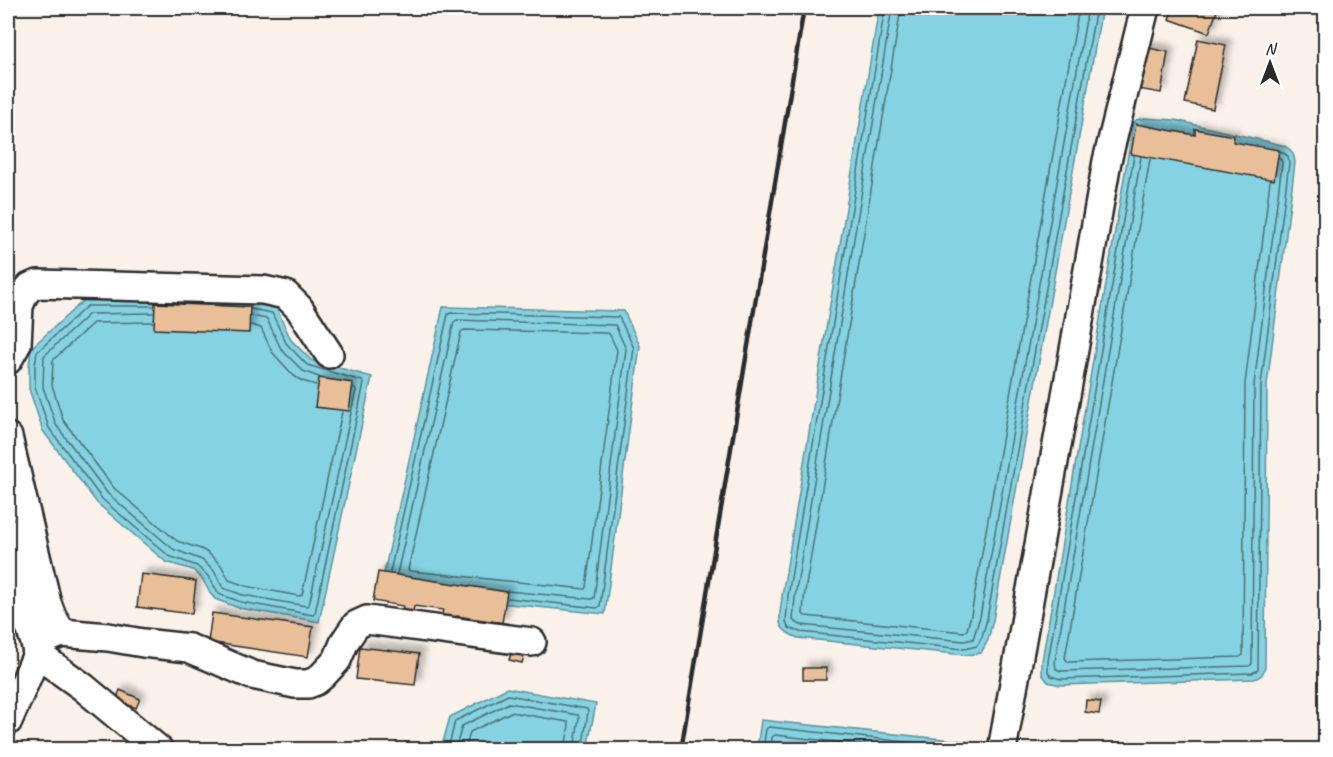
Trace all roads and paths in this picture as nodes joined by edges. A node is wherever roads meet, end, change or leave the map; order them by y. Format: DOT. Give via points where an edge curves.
graph roads {
  1 [pos="1145,8"];
  2 [pos="329,354"];
  3 [pos="8,360"];
  4 [pos="8,437"];
  5 [pos="8,533"];
  6 [pos="62,633"];
  7 [pos="28,639"];
  8 [pos="532,642"];
  9 [pos="8,721"];
  10 [pos="159,750"];
  11 [pos="1002,750"];
  1 -- 11 [label="street" via="1107,160"];
  2 -- 3 [label="street" via="286,295 263,290 38,284 30,287 19,306 17,344"];
  4 -- 6 [label="street" via="47,603"];
  5 -- 7 [label="street"];
  6 -- 7 [label="street"];
  6 -- 8 [label="street" via="189,648 252,675 295,684 308,684 322,676 337,660 356,625 367,621"];
  7 -- 9 [label="street"];
  7 -- 10 [label="street"];
}
